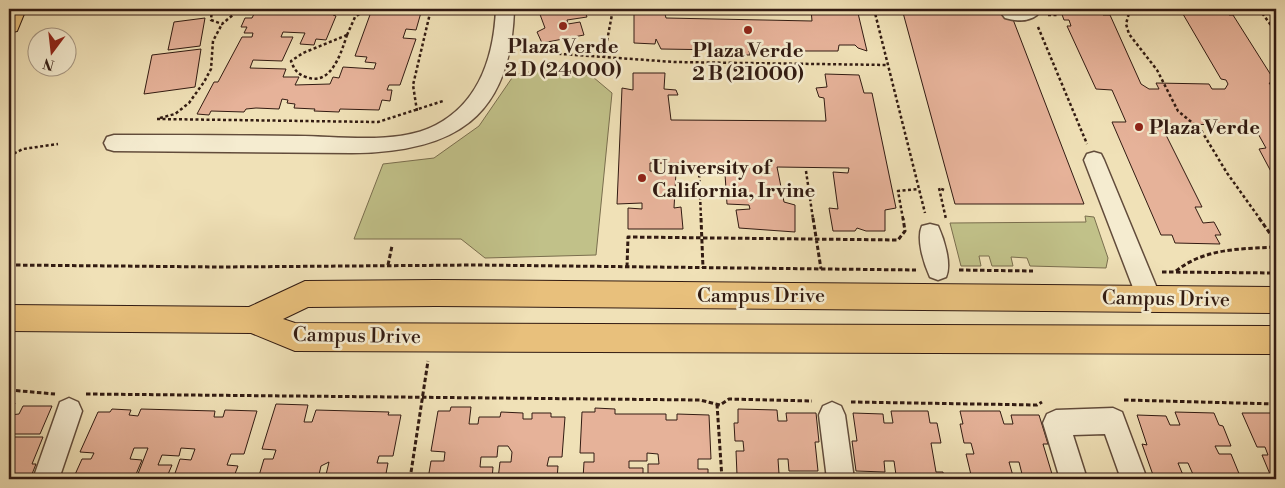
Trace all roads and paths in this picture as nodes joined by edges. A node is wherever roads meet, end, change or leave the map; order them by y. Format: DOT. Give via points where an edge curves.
graph roads {
  1 [pos="15,9"];
  2 [pos="212,9"];
  3 [pos="240,9"];
  4 [pos="366,9"];
  5 [pos="431,9"];
  6 [pos="505,9"];
  7 [pos="613,9"];
  8 [pos="668,9"];
  9 [pos="711,9"];
  10 [pos="874,9"];
  11 [pos="1127,9"];
  12 [pos="1252,9"];
  13 [pos="1260,9"];
  14 [pos="1030,10"];
  15 [pos="1011,14"];
  16 [pos="222,24"];
  17 [pos="9,25"];
  18 [pos="1276,32"];
  19 [pos="347,36"];
  20 [pos="500,50"];
  21 [pos="604,57"];
  22 [pos="888,65"];
  23 [pos="443,101"];
  24 [pos="417,111"];
  25 [pos="114,143"];
  26 [pos="58,144"];
  27 [pos="9,156"];
  28 [pos="1094,160"];
  29 [pos="699,169"];
  30 [pos="806,171"];
  31 [pos="919,189"];
  32 [pos="930,233"];
  33 [pos="702,238"];
  34 [pos="817,239"];
  35 [pos="1276,242"];
  36 [pos="392,246"];
  37 [pos="1276,247"];
  38 [pos="388,266"];
  39 [pos="627,267"];
  40 [pos="703,268"];
  41 [pos="821,269"];
  42 [pos="938,270"];
  43 [pos="1176,272"];
  44 [pos="1149,298"];
  45 [pos="1276,300"];
  46 [pos="9,318"];
  47 [pos="251,320"];
  48 [pos="1276,340"];
  49 [pos="428,359"];
  50 [pos="9,390"];
  51 [pos="422,398"];
  52 [pos="72,399"];
  53 [pos="1120,400"];
  54 [pos="1044,401"];
  55 [pos="717,404"];
  56 [pos="1276,404"];
  57 [pos="833,406"];
  58 [pos="46,479"];
  59 [pos="410,479"];
  60 [pos="722,479"];
  61 [pos="841,479"];
  62 [pos="1073,479"];
  63 [pos="1134,479"];
  1 -- 17 [label="main road"];
  2 -- 16 [label="path" via="211,20"];
  3 -- 16 [label="path"];
  4 -- 19 [label="path" via="355,17"];
  5 -- 24 [label="path" via="413,86"];
  6 -- 20 [label="lane"];
  7 -- 21 [label="path"];
  8 -- 9 [label="path"];
  10 -- 22 [label="path"];
  11 -- 35 [label="path" via="1129,34 1157,70 1178,111 1201,130"];
  12 -- 13 [label="path"];
  13 -- 18 [label="path"];
  14 -- 15 [label="lane" via="1027,14"];
  14 -- 28 [label="path"];
  16 -- 24 [label="path" via="213,41 211,69 199,90 175,114 157,119 378,122"];
  19 -- 19 [label="path" via="303,53 291,61 294,70 310,79 323,77 334,69"];
  20 -- 21 [label="path"];
  20 -- 25 [label="lane" via="478,102 444,131 414,142"];
  21 -- 22 [label="path" via="674,62"];
  22 -- 31 [label="path"];
  23 -- 24 [label="path"];
  26 -- 27 [label="path" via="23,149"];
  28 -- 44 [label="lane"];
  29 -- 33 [label="path"];
  30 -- 34 [label="path"];
  31 -- 32 [label="path"];
  31 -- 34 [label="path" via="898,191 905,231 898,240"];
  32 -- 42 [label="lane"];
  33 -- 34 [label="path"];
  33 -- 39 [label="path" via="628,237"];
  33 -- 40 [label="path"];
  34 -- 41 [label="path"];
  36 -- 38 [label="path"];
  37 -- 43 [label="path" via="1216,252 1183,264"];
  44 -- 45 [label="main road, Campus Drive"];
  44 -- 47 [label="main road, Campus Drive" via="305,294"];
  46 -- 47 [label="main road, Campus Drive"];
  47 -- 48 [label="main road, Campus Drive" via="295,338"];
  49 -- 51 [label="path"];
  50 -- 52 [label="path"];
  51 -- 52 [label="path" via="88,395"];
  51 -- 55 [label="path" via="700,400"];
  51 -- 59 [label="path"];
  52 -- 58 [label="lane"];
  53 -- 56 [label="path"];
  54 -- 57 [label="path" via="1038,405"];
  55 -- 57 [label="path" via="729,400"];
  55 -- 60 [label="path"];
  57 -- 61 [label="lane"];
  62 -- 63 [label="lane" via="1056,423 1113,421"];
}
